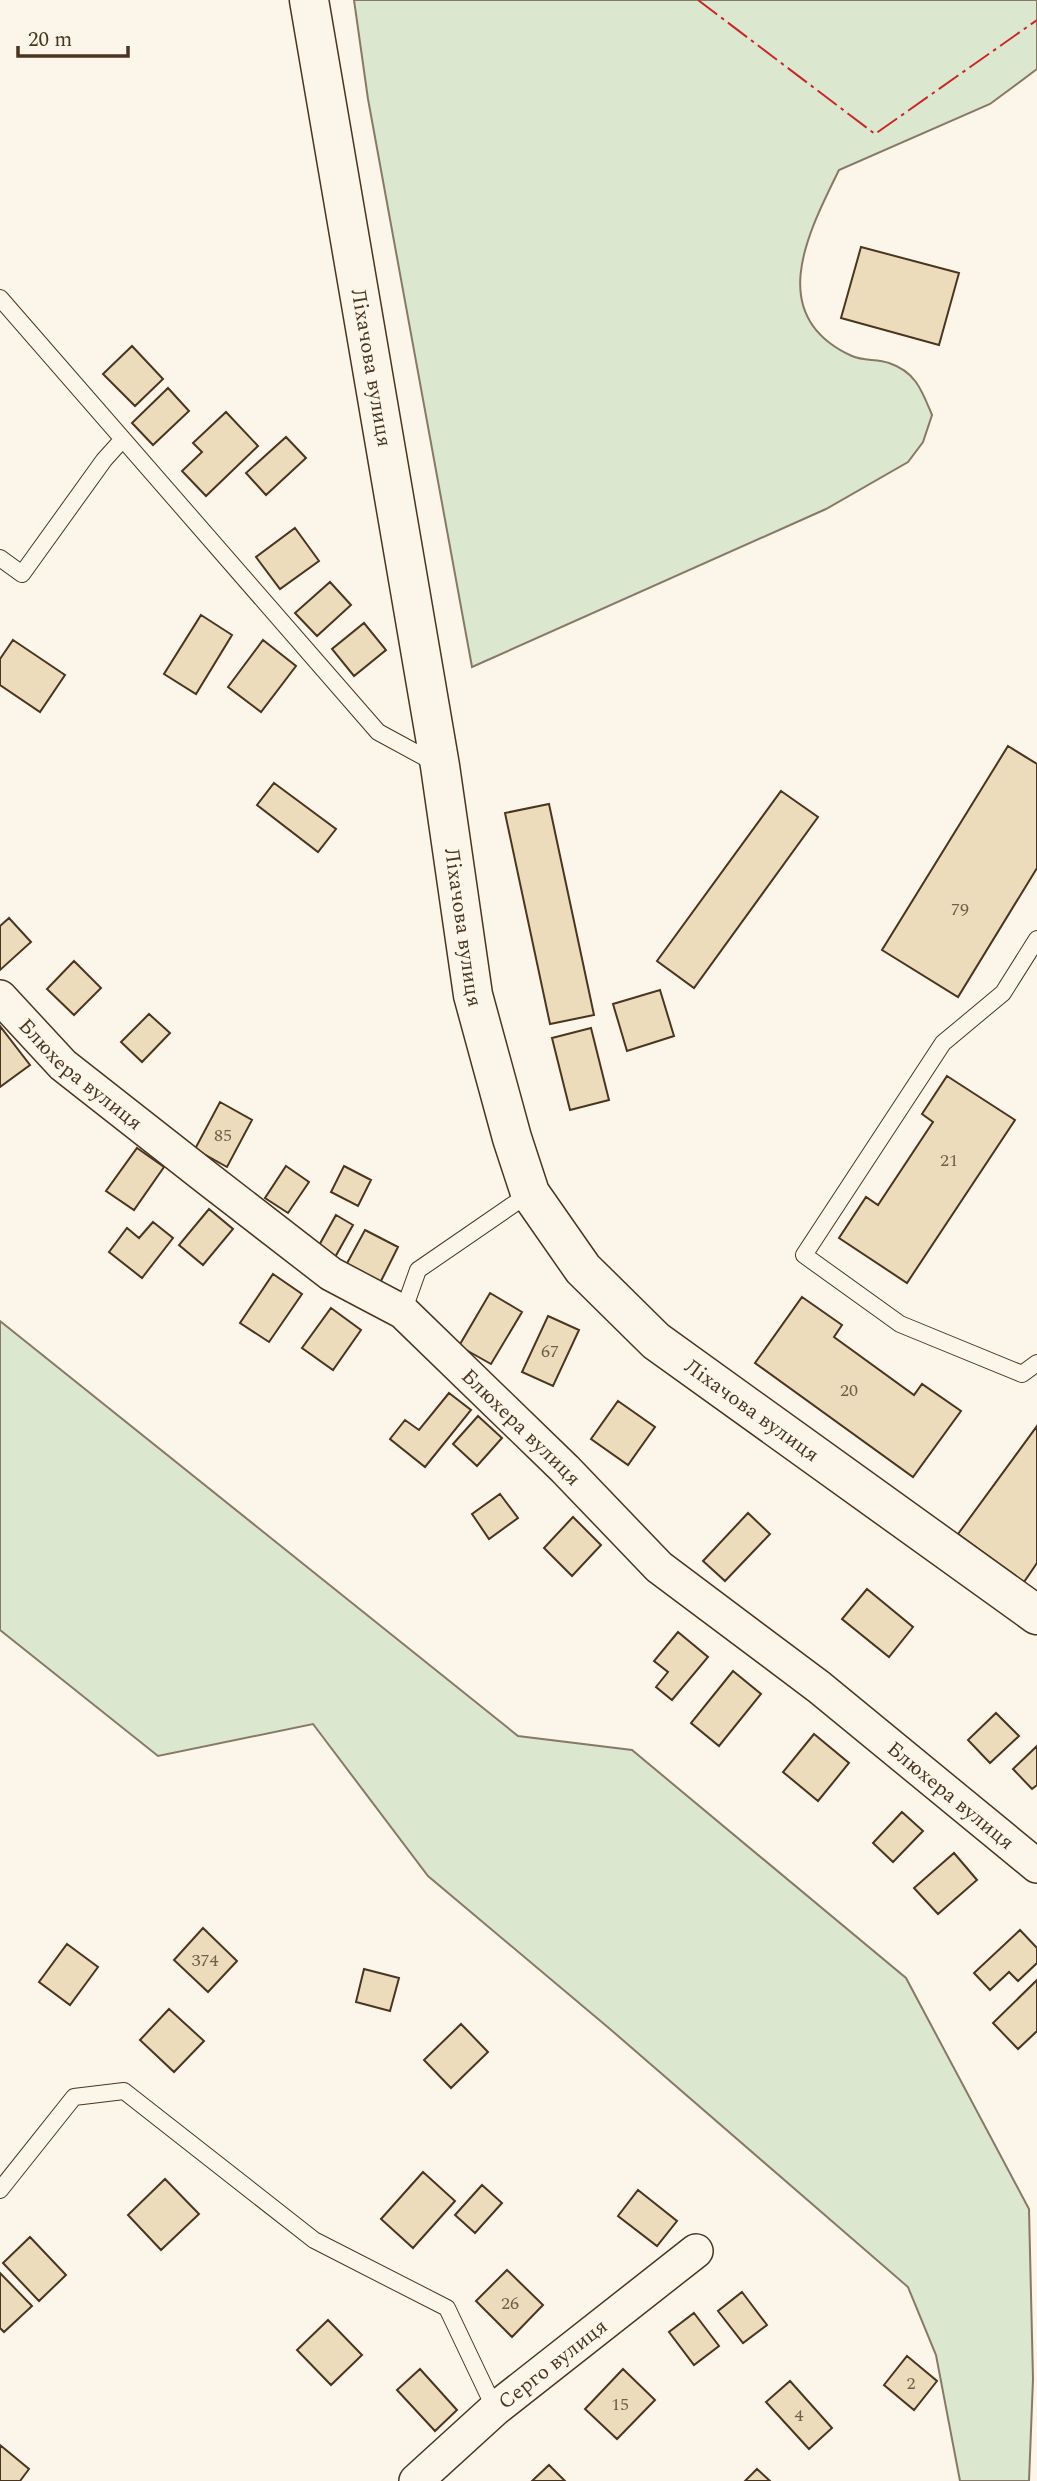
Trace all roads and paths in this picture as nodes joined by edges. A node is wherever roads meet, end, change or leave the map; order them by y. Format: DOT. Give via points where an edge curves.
graph roads {
  1 [pos="309,0"];
  2 [pos="0,298"];
  3 [pos="122,440"];
  4 [pos="0,558"];
  5 [pos="440,766"];
  6 [pos="1037,939"];
  7 [pos="0,997"];
  8 [pos="530,1193"];
  9 [pos="403,1312"];
  10 [pos="1037,1363"];
  11 [pos="1037,1615"];
  12 [pos="1037,1866"];
  13 [pos="0,2190"];
  14 [pos="695,2252"];
  15 [pos="495,2409"];
  16 [pos="416,2481"];
  1 -- 5 [label="street, Ліхачова вулиця"];
  2 -- 3 [label="lane"];
  3 -- 4 [label="lane" via="22,574"];
  3 -- 5 [label="lane" via="378,732"];
  5 -- 8 [label="street, Ліхачова вулиця" via="472,995"];
  6 -- 10 [label="lane" via="1003,993 943,1043 804,1255 900,1324 1022,1374"];
  7 -- 9 [label="street, Блюхера вулиця" via="63,1065 207,1178 331,1274"];
  8 -- 9 [label="lane" via="418,1270"];
  8 -- 11 [label="street, Ліхачова вулиця" via="583,1269 656,1341"];
  9 -- 12 [label="street, Блюхера вулиця" via="659,1567 820,1687"];
  13 -- 15 [label="lane" via="74,2097 124,2091 314,2240 447,2308"];
  14 -- 15 [label="street, Серго вулиця"];
  15 -- 16 [label="street, Серго вулиця"];
}
